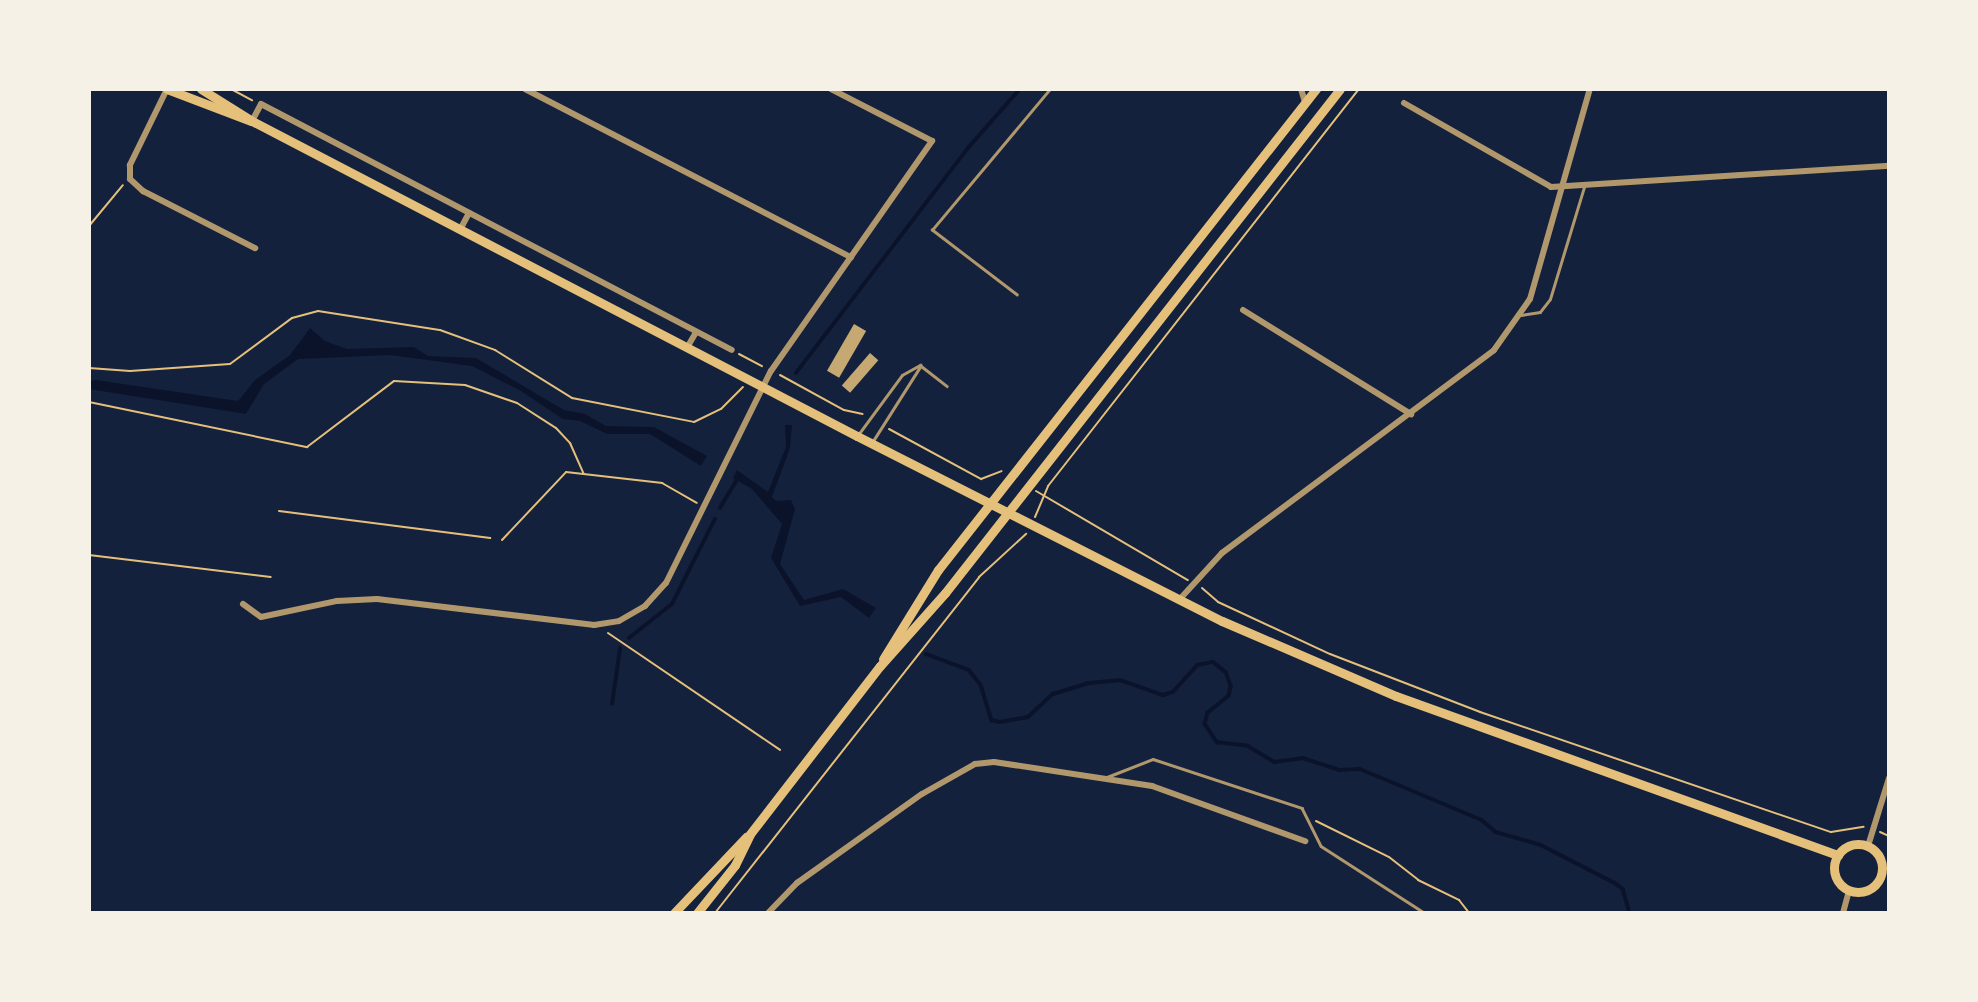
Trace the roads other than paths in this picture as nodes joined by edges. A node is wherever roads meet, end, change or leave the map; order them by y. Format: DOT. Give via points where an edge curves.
graph roads {
  1 [pos="167,89"];
  2 [pos="201,89"];
  3 [pos="525,89"];
  4 [pos="831,89"];
  5 [pos="1049,89"];
  6 [pos="1301,89"];
  7 [pos="1316,89"];
  8 [pos="1340,89"];
  9 [pos="1590,89"];
  10 [pos="1305,102"];
  11 [pos="1404,103"];
  12 [pos="252,121"];
  13 [pos="1889,166"];
  14 [pos="1562,187"];
  15 [pos="1584,187"];
  16 [pos="469,213"];
  17 [pos="461,228"];
  18 [pos="256,248"];
  19 [pos="851,257"];
  20 [pos="1017,295"];
  21 [pos="1243,310"];
  22 [pos="1521,315"];
  23 [pos="696,332"];
  24 [pos="688,346"];
  25 [pos="732,351"];
  26 [pos="920,366"];
  27 [pos="947,386"];
  28 [pos="764,387"];
  29 [pos="1411,414"];
  30 [pos="857,436"];
  31 [pos="871,444"];
  32 [pos="989,504"];
  33 [pos="1008,513"];
  34 [pos="1179,600"];
  35 [pos="243,604"];
  36 [pos="880,666"];
  37 [pos="1889,778"];
  38 [pos="1104,779"];
  39 [pos="750,834"];
  40 [pos="1305,841"];
  41 [pos="1868,846"];
  42 [pos="1838,855"];
  43 [pos="1885,878"];
  44 [pos="1849,891"];
  45 [pos="674,913"];
  46 [pos="697,913"];
  47 [pos="768,913"];
  48 [pos="1425,913"];
  49 [pos="1843,913"];
  1 -- 12 [label="main road"];
  1 -- 18 [label="street" via="131,164 131,179 143,191"];
  2 -- 12 [label="main road"];
  3 -- 19 [label="street"];
  4 -- 19 [label="street" via="932,141"];
  5 -- 20 [label="lane" via="932,230"];
  6 -- 10 [label="street"];
  7 -- 10 [label="main road"];
  8 -- 33 [label="main road"];
  9 -- 14 [label="street"];
  10 -- 32 [label="main road"];
  11 -- 14 [label="street" via="1551,187"];
  12 -- 16 [label="street" via="261,104"];
  12 -- 17 [label="main road"];
  13 -- 15 [label="street"];
  14 -- 15 [label="street"];
  14 -- 22 [label="street" via="1530,299"];
  15 -- 22 [label="lane" via="1550,299 1540,312"];
  16 -- 17 [label="street"];
  16 -- 23 [label="street"];
  17 -- 24 [label="main road"];
  19 -- 28 [label="street"];
  21 -- 29 [label="street"];
  22 -- 29 [label="street" via="1494,350"];
  23 -- 24 [label="street"];
  23 -- 25 [label="street"];
  24 -- 28 [label="main road"];
  26 -- 27 [label="lane"];
  26 -- 30 [label="lane" via="902,375"];
  26 -- 31 [label="lane"];
  28 -- 30 [label="main road"];
  28 -- 35 [label="street" via="666,583 645,606 619,621 583,624 358,599 261,617"];
  29 -- 34 [label="street" via="1222,553"];
  30 -- 31 [label="main road"];
  31 -- 32 [label="main road"];
  32 -- 33 [label="main road"];
  32 -- 36 [label="main road" via="907,615"];
  33 -- 34 [label="main road"];
  33 -- 36 [label="main road" via="912,634"];
  34 -- 42 [label="main road" via="1396,696"];
  36 -- 39 [label="main road"];
  37 -- 41 [label="street"];
  38 -- 40 [label="street" via="1178,794"];
  38 -- 47 [label="street" via="994,762 975,764 922,794 797,883"];
  38 -- 48 [label="lane" via="1153,759 1302,808 1321,846"];
  39 -- 45 [label="main road"];
  39 -- 46 [label="main road" via="735,865"];
  41 -- 42 [label="main road" via="1852,845"];
  41 -- 43 [label="main road" via="1882,862"];
  42 -- 44 [label="main road" via="1834,873"];
  43 -- 44 [label="main road" via="1867,891"];
  44 -- 49 [label="street"];
}
